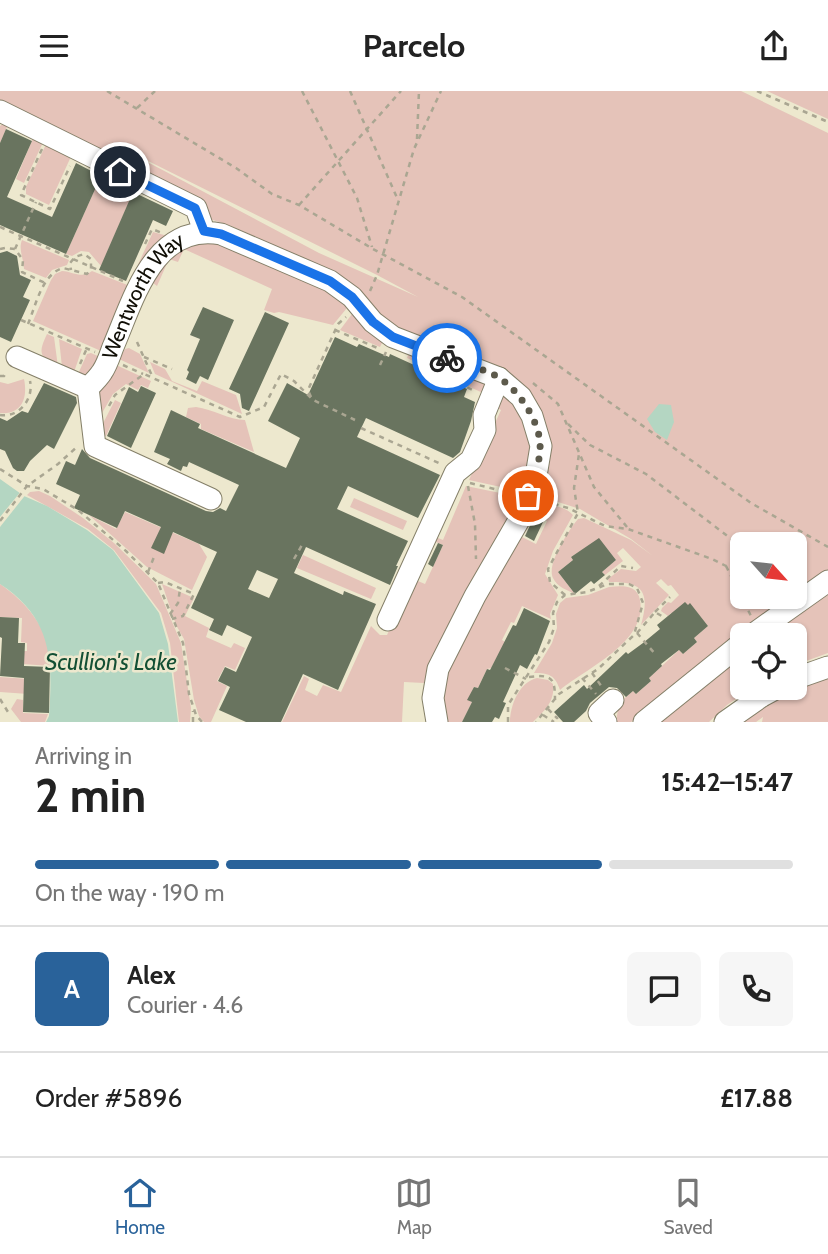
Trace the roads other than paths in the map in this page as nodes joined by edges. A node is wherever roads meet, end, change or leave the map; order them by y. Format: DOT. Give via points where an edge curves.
graph roads {
  1 [pos="0,111"];
  2 [pos="204,231"];
  3 [pos="26,361"];
  4 [pos="499,377"];
  5 [pos="88,388"];
  6 [pos="211,499"];
  7 [pos="828,580"];
  8 [pos="389,607"];
  9 [pos="769,623"];
  10 [pos="730,653"];
  11 [pos="828,667"];
  12 [pos="807,674"];
  13 [pos="613,700"];
  14 [pos="758,700"];
  15 [pos="437,722"];
  16 [pos="606,722"];
  17 [pos="644,722"];
  18 [pos="726,722"];
  1 -- 2 [label="street" via="195,208"];
  2 -- 4 [label="street, Wentworth Way" via="330,281 363,300 373,322 393,337"];
  2 -- 5 [label="street, Wentworth Way" via="166,247 149,266 115,361"];
  3 -- 5 [label="street"];
  4 -- 8 [label="street" via="484,415 485,430 471,460 455,473"];
  4 -- 15 [label="street, Wentworth Way" via="521,397 532,416 541,446 536,476 519,520 438,669 433,698"];
  5 -- 6 [label="street" via="95,446"];
  7 -- 9 [label="street"];
  10 -- 17 [label="street"];
  11 -- 12 [label="street"];
  13 -- 16 [label="street" via="599,713"];
  14 -- 18 [label="street"];
}
